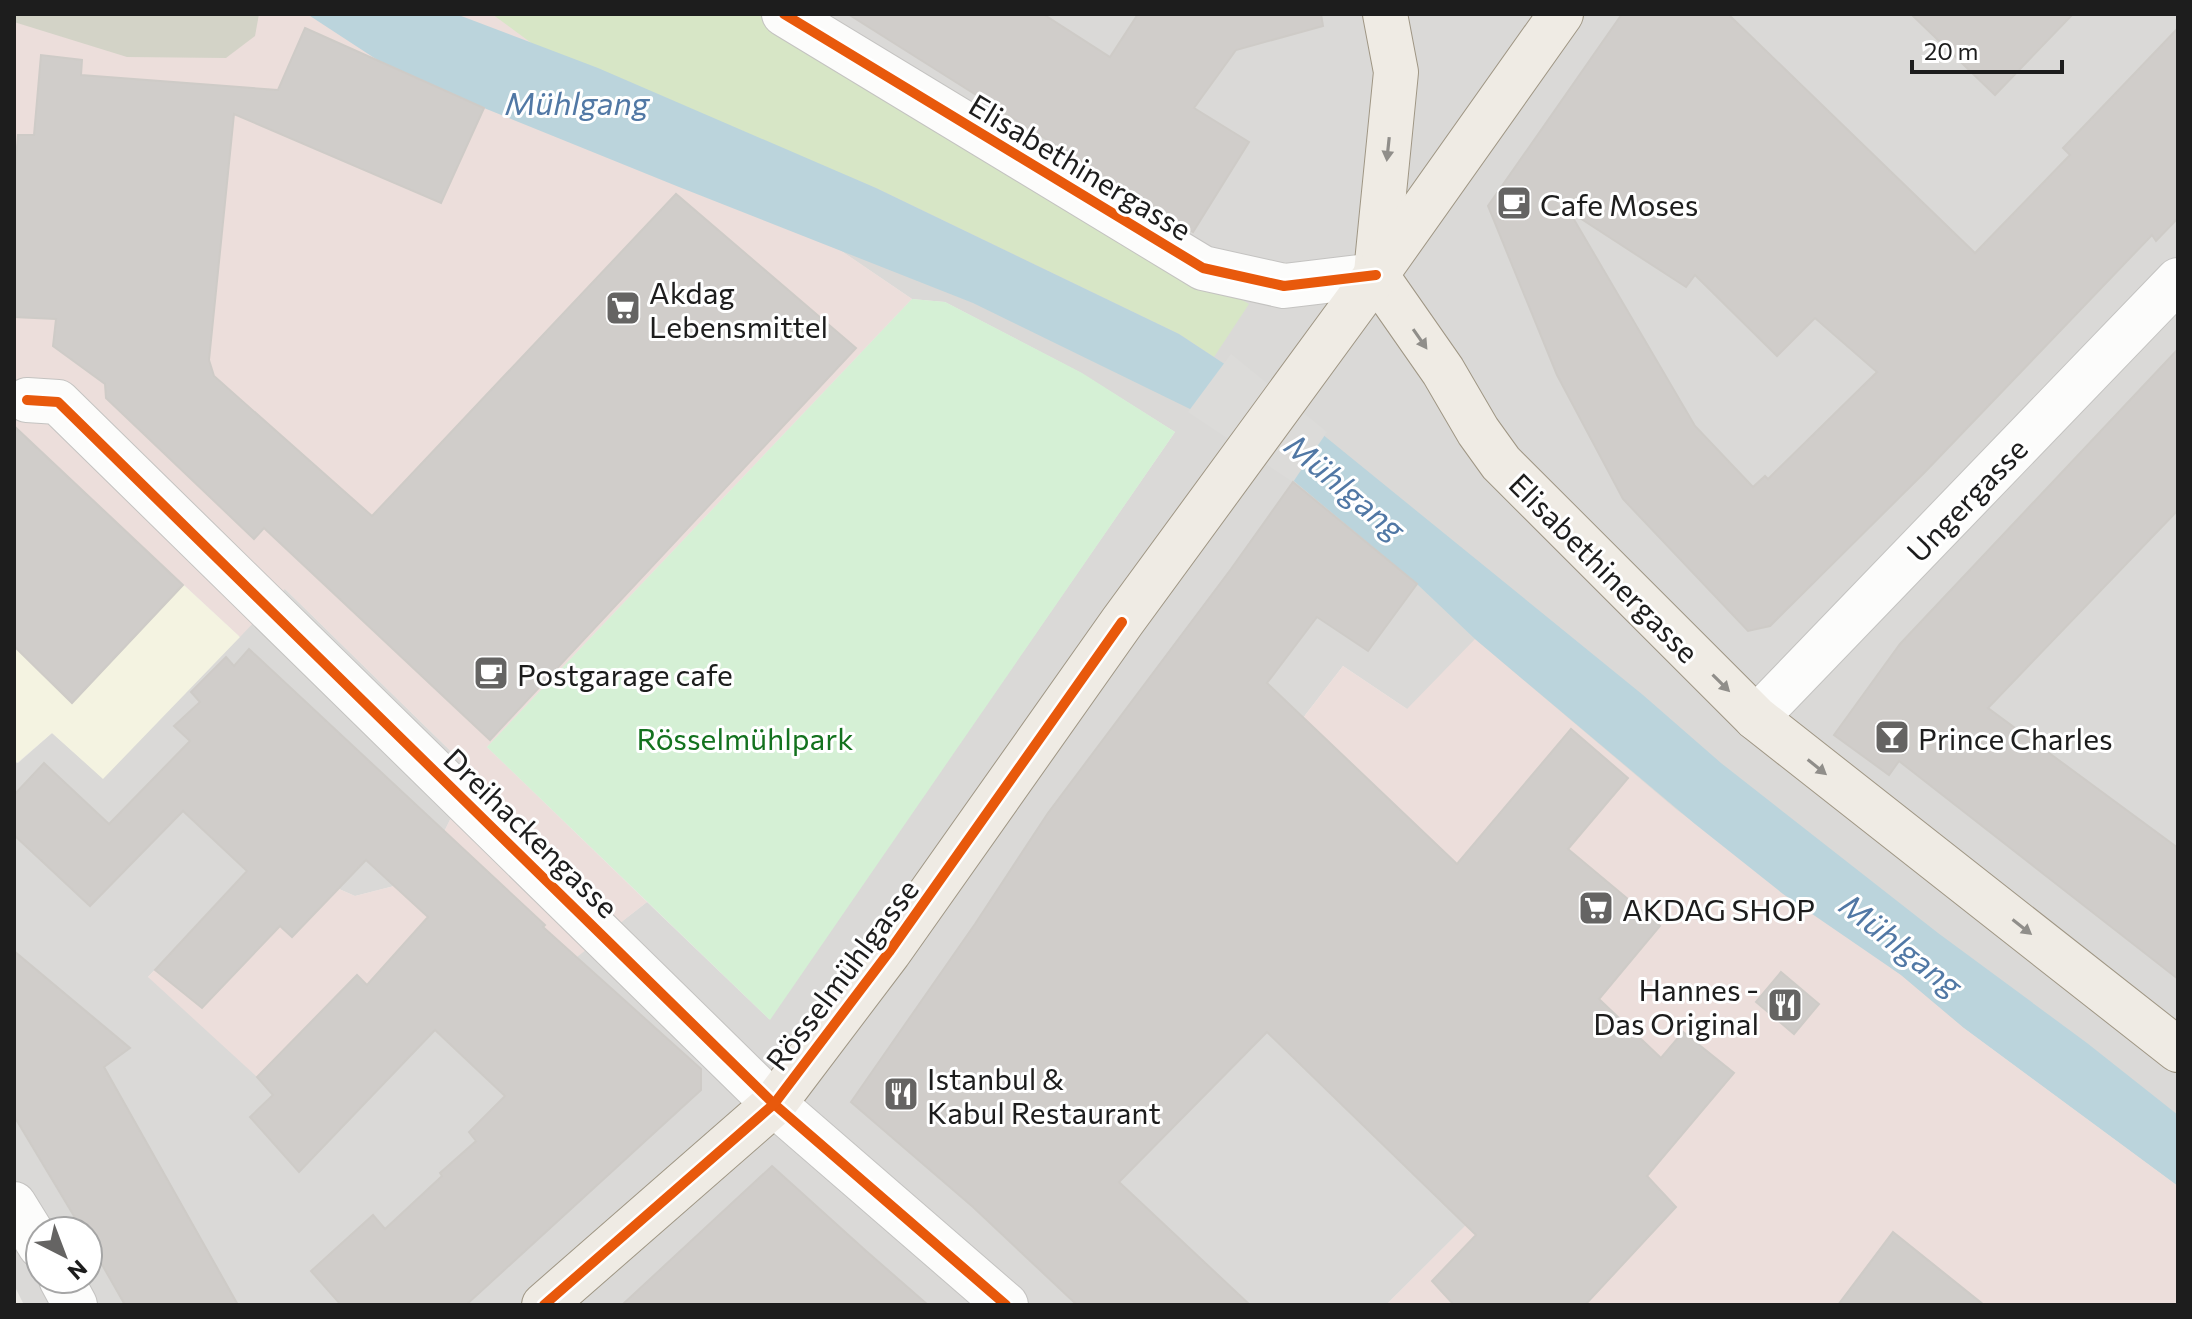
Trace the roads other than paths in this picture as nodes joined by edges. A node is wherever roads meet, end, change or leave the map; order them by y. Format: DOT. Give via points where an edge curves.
graph roads {
  1 [pos="784,14"];
  2 [pos="1385,14"];
  3 [pos="1561,14"];
  4 [pos="1376,275"];
  5 [pos="2178,280"];
  6 [pos="27,400"];
  7 [pos="1756,718"];
  8 [pos="2178,1050"];
  9 [pos="774,1104"];
  10 [pos="544,1305"];
  11 [pos="1006,1305"];
  1 -- 4 [label="street, Elisabethinergasse" via="1203,268 1284,286"];
  2 -- 4 [label="main road, one-way" via="1396,72"];
  3 -- 4 [label="main road, Rösselmühlgasse"];
  4 -- 7 [label="main road, Elisabethinergasse, one-way" via="1501,463"];
  4 -- 9 [label="main road, Rösselmühlgasse"];
  5 -- 7 [label="street, Ungergasse"];
  6 -- 9 [label="street, Dreihackengasse" via="58,402"];
  7 -- 8 [label="main road, Elisabethinergasse, one-way"];
  9 -- 10 [label="main road, Rösselmühlgasse"];
  9 -- 11 [label="street, Dreihackengasse"];
}
